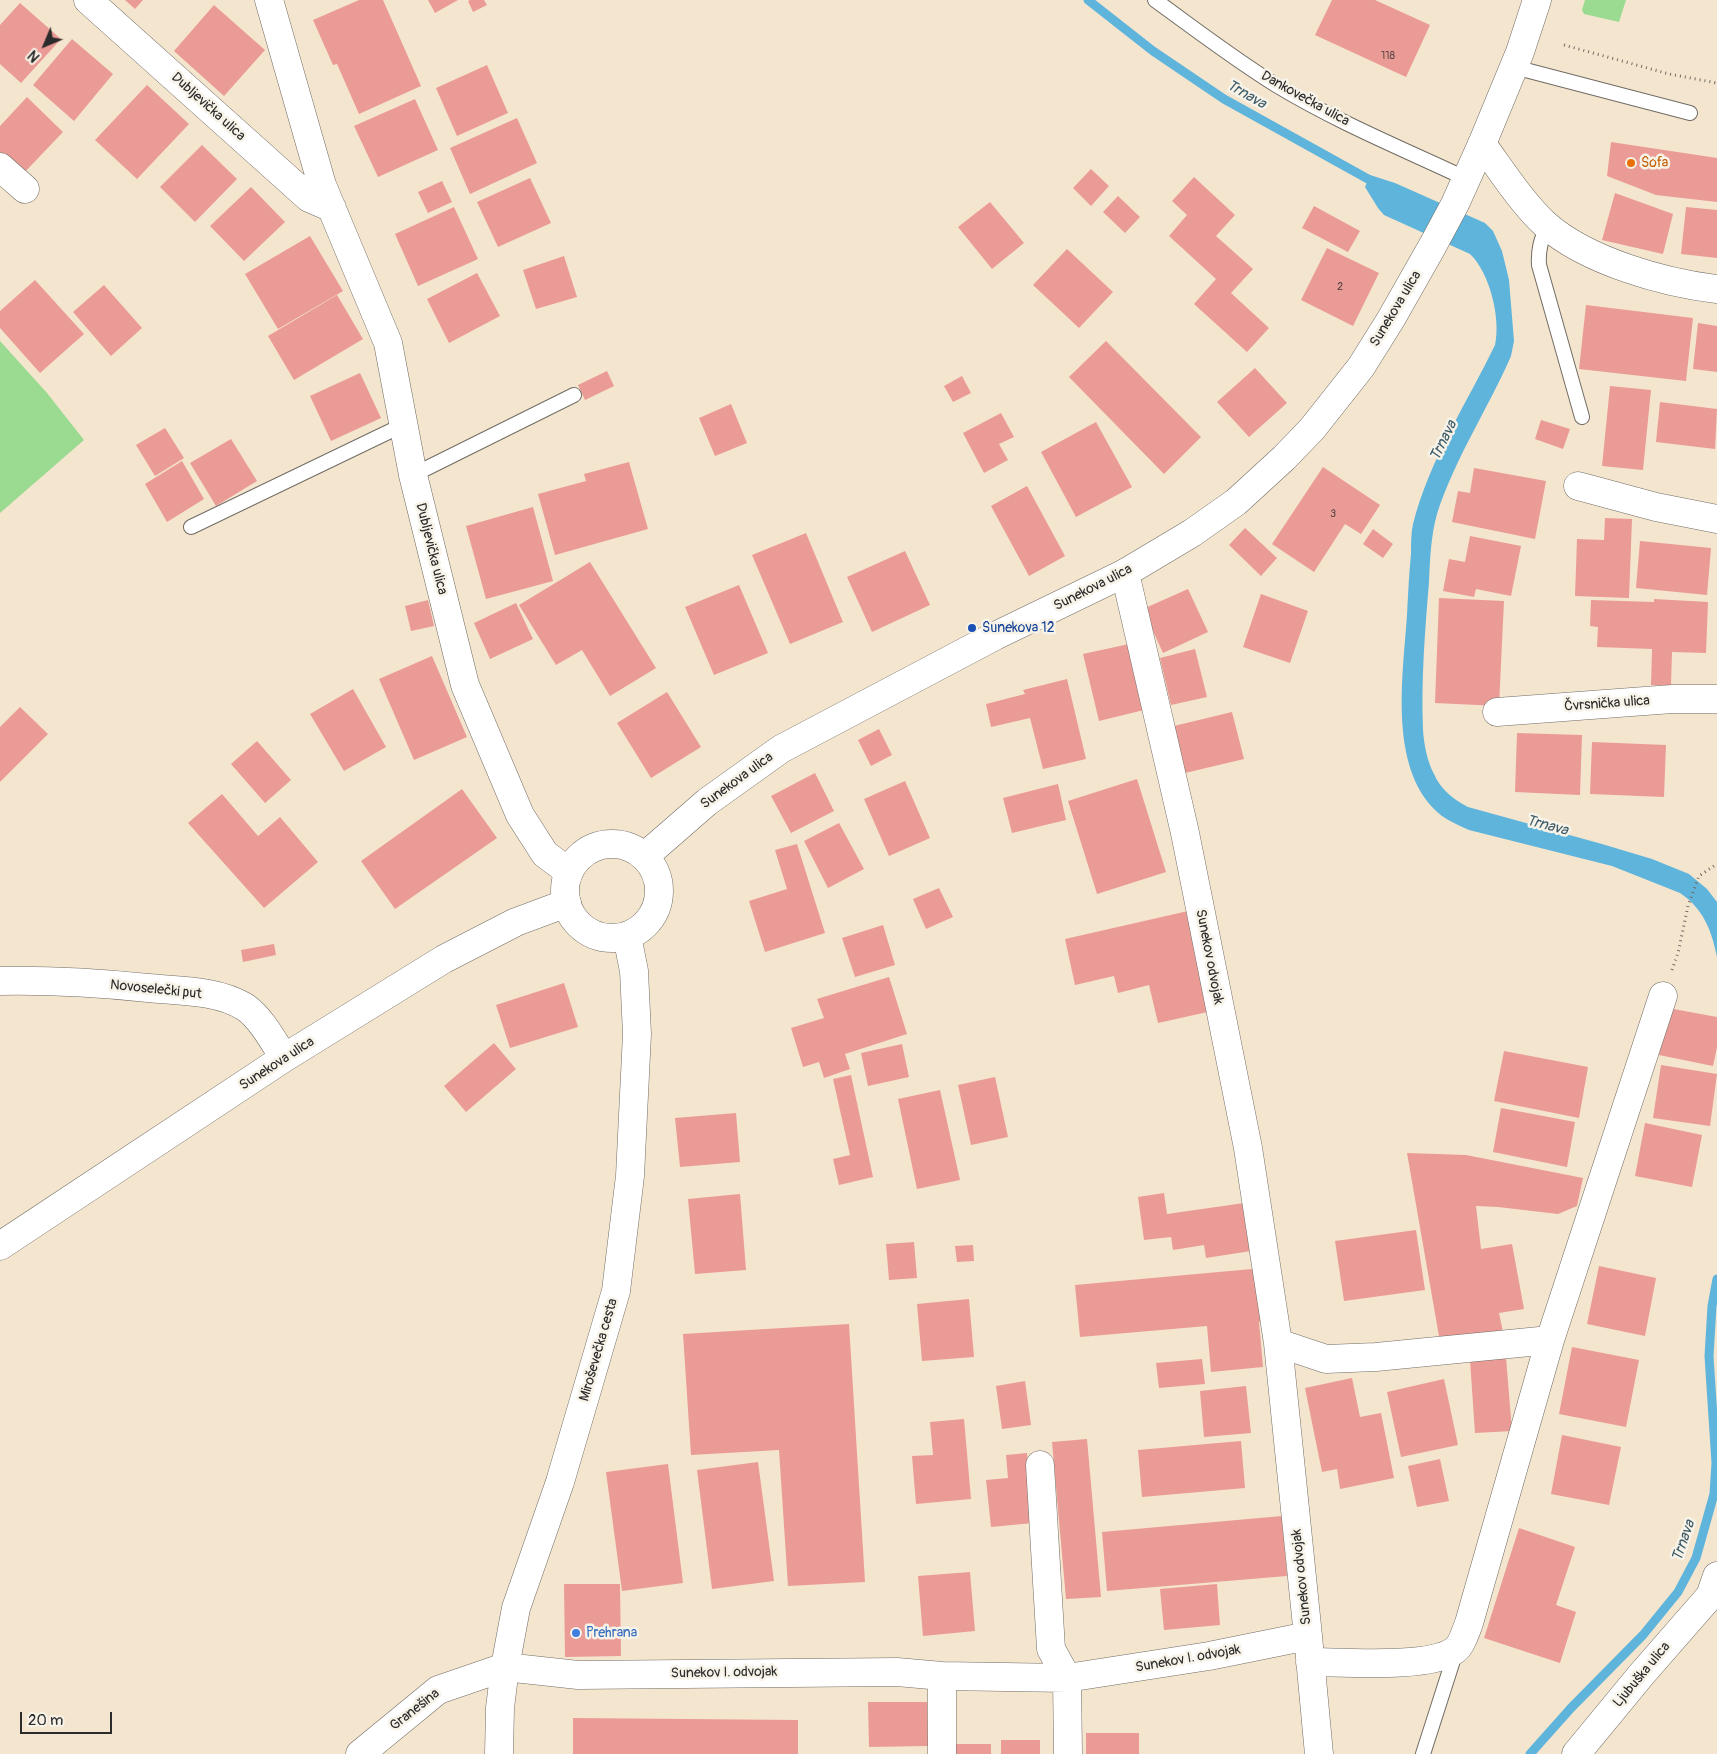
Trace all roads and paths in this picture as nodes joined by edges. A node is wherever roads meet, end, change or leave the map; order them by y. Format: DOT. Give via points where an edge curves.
graph roads {
  1 [pos="88,0"];
  2 [pos="268,0"];
  3 [pos="1155,0"];
  4 [pos="1537,0"];
  5 [pos="1564,46"];
  6 [pos="1514,67"];
  7 [pos="1717,83"];
  8 [pos="1690,113"];
  9 [pos="1482,144"];
  10 [pos="0,167"];
  11 [pos="1467,179"];
  12 [pos="25,189"];
  13 [pos="332,208"];
  14 [pos="1547,226"];
  15 [pos="1717,289"];
  16 [pos="574,395"];
  17 [pos="1582,417"];
  18 [pos="404,425"];
  19 [pos="413,475"];
  20 [pos="1578,486"];
  21 [pos="1717,519"];
  22 [pos="191,527"];
  23 [pos="1125,573"];
  24 [pos="1717,700"];
  25 [pos="1497,712"];
  26 [pos="645,856"];
  27 [pos="1717,864"];
  28 [pos="569,872"];
  29 [pos="567,903"];
  30 [pos="627,936"];
  31 [pos="0,981"];
  32 [pos="1663,996"];
  33 [pos="284,1058"];
  34 [pos="0,1246"];
  35 [pos="1550,1340"];
  36 [pos="1278,1344"];
  37 [pos="1040,1464"];
  38 [pos="1715,1590"];
  39 [pos="1309,1649"];
  40 [pos="1456,1650"];
  41 [pos="505,1667"];
  42 [pos="942,1676"];
  43 [pos="1067,1678"];
  44 [pos="360,1754"];
  45 [pos="499,1754"];
  46 [pos="942,1754"];
  47 [pos="1068,1754"];
  48 [pos="1319,1754"];
  49 [pos="1423,1754"];
  50 [pos="1576,1754"];
  1 -- 13 [label="street, Dubljevička ulica" via="309,198"];
  2 -- 13 [label="street, Dubljevička ulica"];
  3 -- 11 [label="lane, Dankovečka ulica" via="1276,85 1332,116"];
  4 -- 6 [label="street"];
  5 -- 7 [label="path" via="1669,74"];
  6 -- 8 [label="lane"];
  6 -- 9 [label="street"];
  9 -- 11 [label="street"];
  9 -- 14 [label="street" via="1517,193"];
  10 -- 12 [label="street"];
  11 -- 23 [label="street, Sunekova ulica" via="1391,320 1361,367 1312,429 1236,502"];
  13 -- 18 [label="street, Dubljevička ulica" via="388,343"];
  14 -- 15 [label="street" via="1585,251 1613,262 1652,276"];
  14 -- 17 [label="lane" via="1540,241 1539,265"];
  16 -- 19 [label="lane"];
  18 -- 19 [label="street, Dubljevička ulica"];
  18 -- 22 [label="lane"];
  19 -- 28 [label="street, Dubljevička ulica" via="465,685 520,814 545,854"];
  20 -- 21 [label="street"];
  23 -- 26 [label="street, Sunekova ulica" via="995,636 781,749 707,802"];
  23 -- 36 [label="street, Sunekov odvojak" via="1185,834 1246,1138"];
  24 -- 25 [label="street, Čvrsnička ulica" via="1672,699"];
  26 -- 28 [label="street" via="618,843 603,844 589,849"];
  26 -- 30 [label="street" via="660,885 659,901 652,916"];
  27 -- 32 [label="path" via="1699,876"];
  28 -- 29 [label="street" via="565,887"];
  29 -- 30 [label="street" via="583,928 612,938"];
  29 -- 33 [label="street, Sunekova ulica" via="516,922 444,959"];
  30 -- 41 [label="street, Miroševečka cesta" via="634,971 637,1034 630,1176 616,1291 560,1482 516,1608"];
  31 -- 33 [label="street, Novoselečki put" via="45,980 132,986 224,997 246,1008"];
  32 -- 35 [label="street"];
  33 -- 34 [label="street, Sunekova ulica"];
  35 -- 36 [label="street" via="1326,1359"];
  35 -- 40 [label="street" via="1470,1623"];
  36 -- 39 [label="street, Sunekov odvojak"];
  37 -- 43 [label="street" via="1051,1649"];
  38 -- 50 [label="street, Ljubuška ulica"];
  39 -- 40 [label="street" via="1407,1662 1435,1659"];
  39 -- 43 [label="street, Sunekov I. odvojak" via="1209,1656"];
  39 -- 48 [label="street"];
  40 -- 49 [label="lane"];
  41 -- 42 [label="street, Sunekov I. odvojak" via="578,1675 897,1672"];
  41 -- 44 [label="street, Granešina" via="438,1690"];
  41 -- 45 [label="street, Miroševečka cesta"];
  42 -- 43 [label="street, Sunekov I. odvojak"];
  42 -- 46 [label="street"];
  43 -- 47 [label="street"];
}
